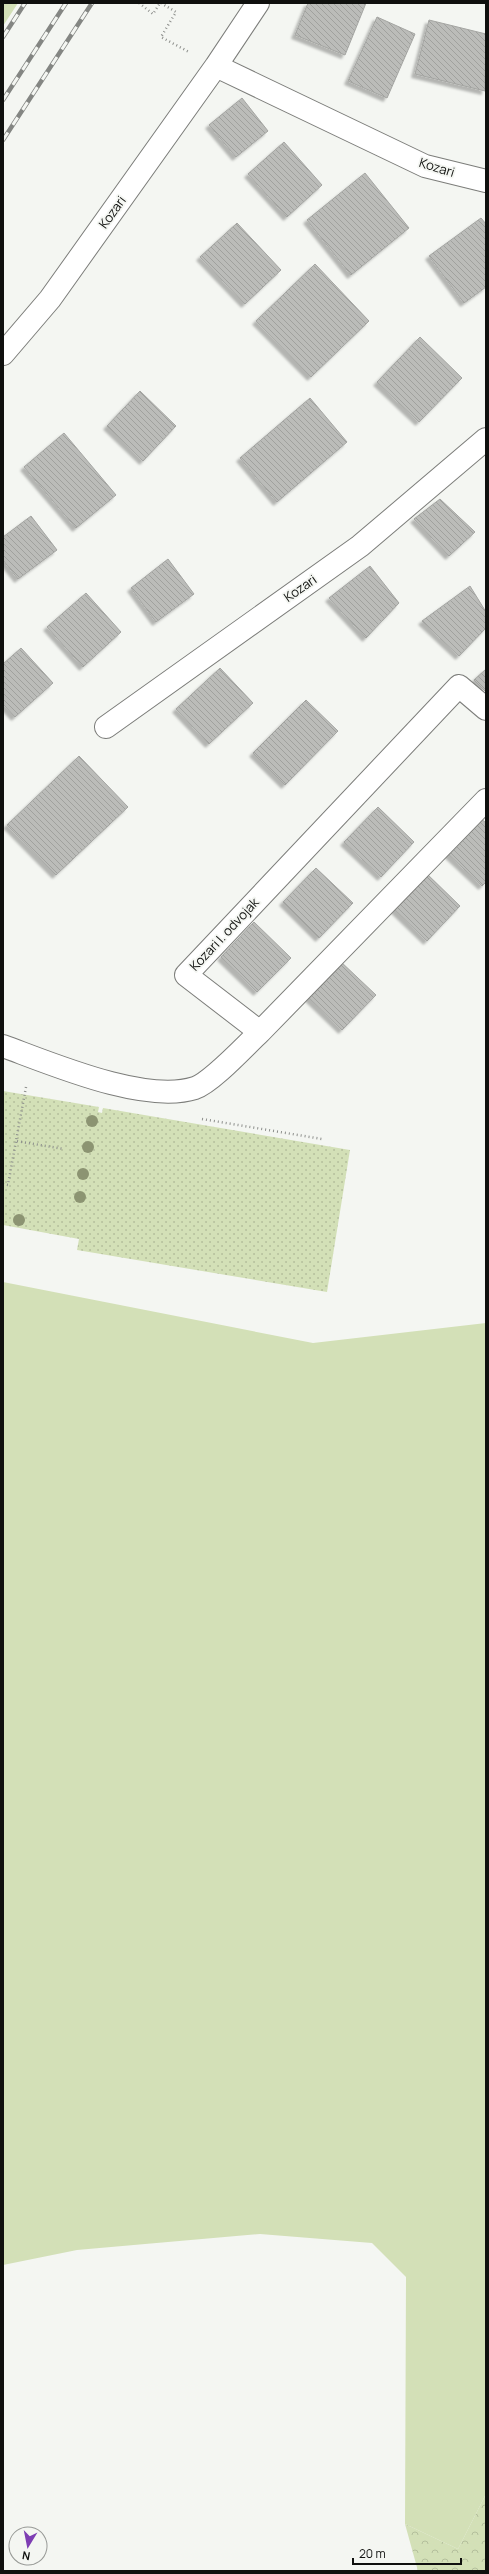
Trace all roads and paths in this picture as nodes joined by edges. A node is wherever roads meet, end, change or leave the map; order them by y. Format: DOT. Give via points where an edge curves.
graph roads {
  1 [pos="139,3"];
  2 [pos="160,3"];
  3 [pos="258,3"];
  4 [pos="216,66"];
  5 [pos="486,180"];
  6 [pos="3,354"];
  7 [pos="486,439"];
  8 [pos="486,708"];
  9 [pos="106,727"];
  10 [pos="486,800"];
  11 [pos="260,1032"];
  12 [pos="3,1046"];
  13 [pos="34,1057"];
  14 [pos="16,1141"];
  15 [pos="64,1149"];
  16 [pos="3,1184"];
  1 -- 2 [label="path" via="153,14"];
  2 -- 4 [label="path" via="176,12 161,37"];
  3 -- 4 [label="street, Kozari"];
  4 -- 5 [label="street, Kozari" via="425,166"];
  4 -- 6 [label="street, Kozari" via="50,299"];
  7 -- 9 [label="street, Kozari" via="360,546"];
  8 -- 11 [label="street, Kozari I. odvojak" via="459,686 186,975"];
  10 -- 11 [label="street"];
  11 -- 13 [label="street" via="196,1088 166,1093 132,1089"];
  12 -- 13 [label="street"];
  13 -- 14 [label="path"];
  14 -- 15 [label="path"];
  14 -- 16 [label="path" via="8,1185"];
}
